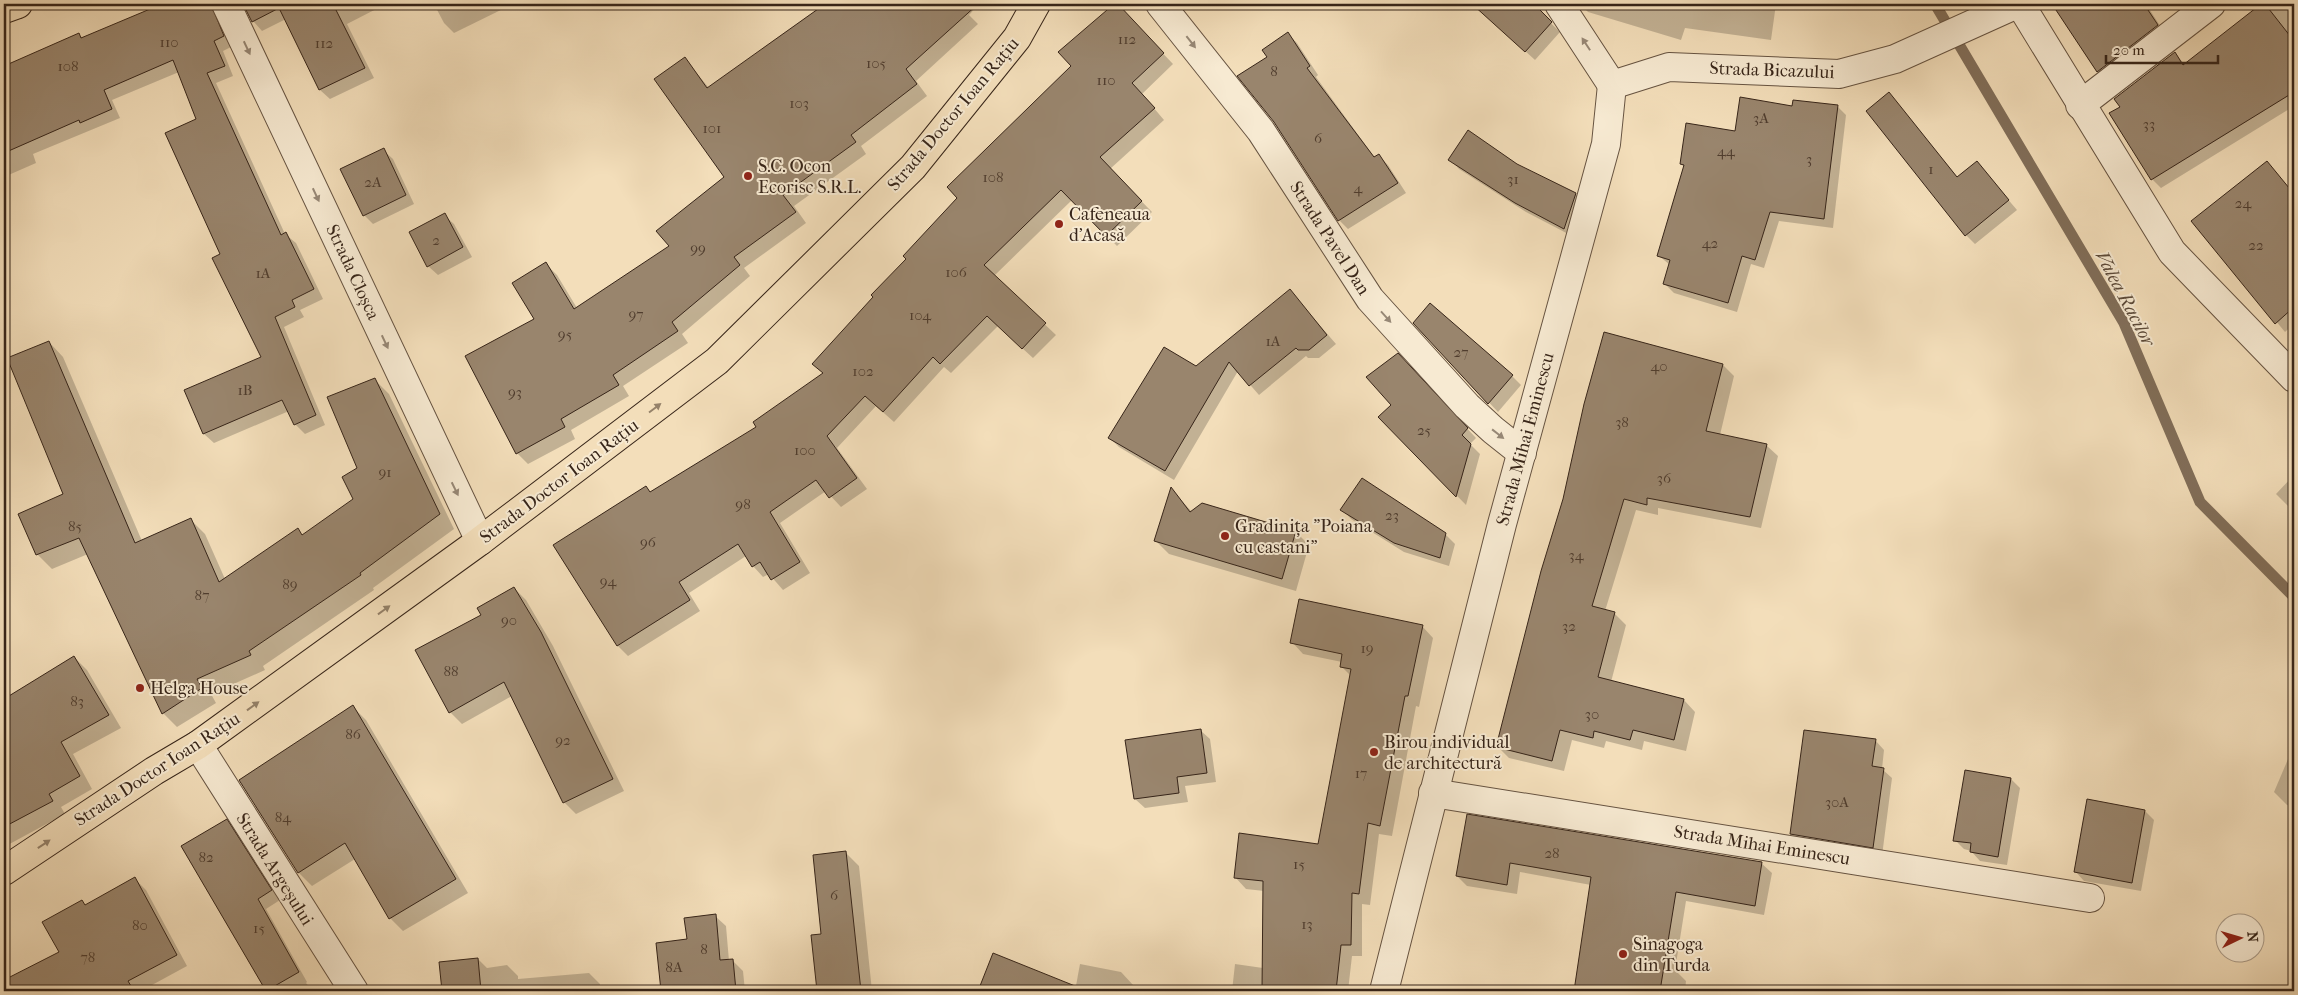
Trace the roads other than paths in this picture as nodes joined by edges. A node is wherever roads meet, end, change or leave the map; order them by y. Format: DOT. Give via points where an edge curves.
graph roads {
  1 [pos="18,4"];
  2 [pos="226,4"];
  3 [pos="1036,4"];
  4 [pos="1160,4"];
  5 [pos="1559,4"];
  6 [pos="2019,4"];
  7 [pos="2211,4"];
  8 [pos="4,9"];
  9 [pos="1612,85"];
  10 [pos="2080,105"];
  11 [pos="2294,378"];
  12 [pos="1522,453"];
  13 [pos="480,541"];
  14 [pos="198,745"];
  15 [pos="1434,793"];
  16 [pos="4,870"];
  17 [pos="2090,898"];
  18 [pos="354,991"];
  19 [pos="1384,991"];
  1 -- 8 [label="main road"];
  2 -- 13 [label="street, Strada Cloșca, one-way"];
  13 -- 3 [label="main road, Strada Doctor Ioan Rațiu, one-way" via="717,361 913,168 1017,38"];
  4 -- 12 [label="street, Strada Pavel Dan, one-way" via="1261,131 1370,299 1467,406"];
  9 -- 5 [label="street, one-way"];
  6 -- 9 [label="street, Strada Bicazului" via="1895,60 1839,74 1669,67"];
  6 -- 10 [label="street"];
  7 -- 10 [label="street"];
  9 -- 12 [label="street, Strada Mihai Eminescu" via="1606,144"];
  10 -- 11 [label="street" via="2172,252"];
  12 -- 15 [label="street, Strada Mihai Eminescu"];
  14 -- 13 [label="main road, Strada Doctor Ioan Rațiu, one-way"];
  16 -- 14 [label="main road, Strada Doctor Ioan Rațiu, one-way"];
  14 -- 18 [label="street, Strada Argeșului"];
  15 -- 17 [label="street, Strada Mihai Eminescu"];
  15 -- 19 [label="street, Strada Mihai Eminescu"];
}
